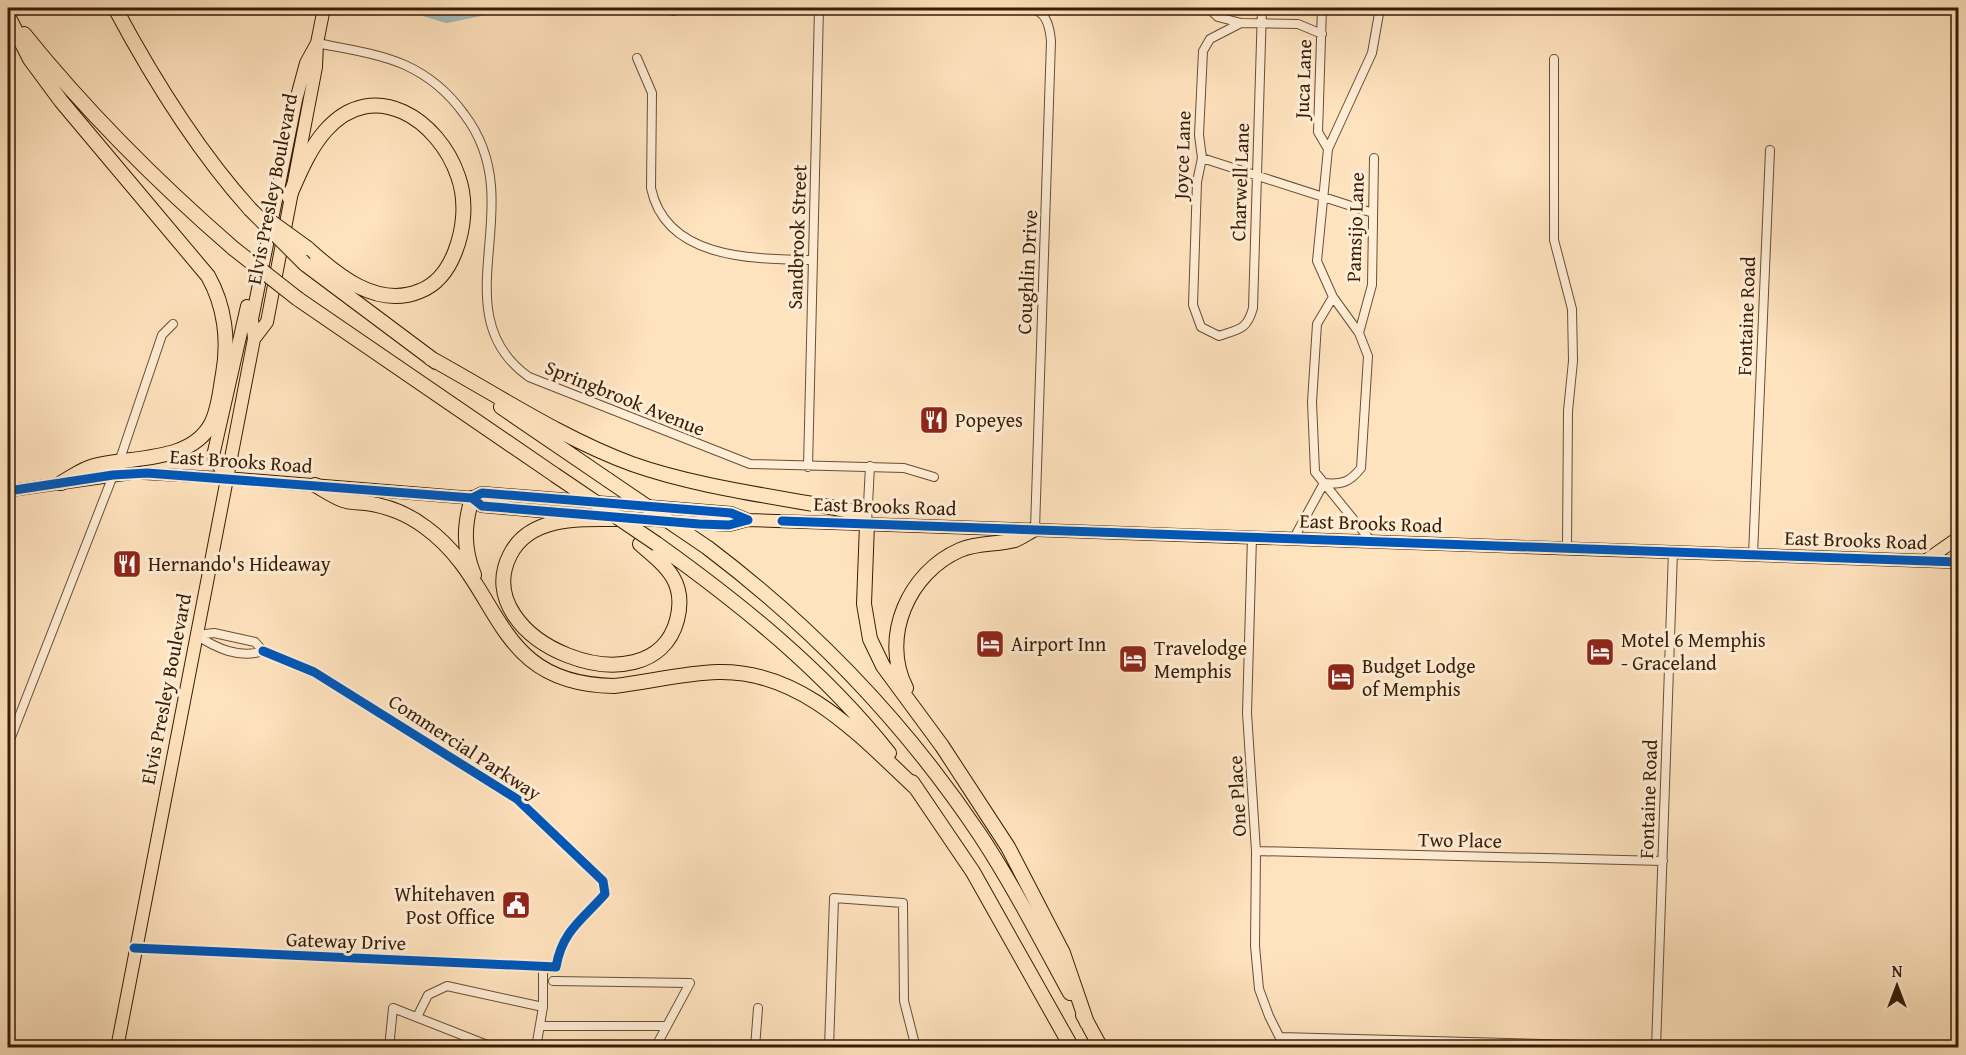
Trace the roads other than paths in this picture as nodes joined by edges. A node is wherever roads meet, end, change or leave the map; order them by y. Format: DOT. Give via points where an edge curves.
graph roads {
  1 [pos="115,8"];
  2 [pos="324,8"];
  3 [pos="819,8"];
  4 [pos="1005,8"];
  5 [pos="1208,8"];
  6 [pos="1262,8"];
  7 [pos="1322,8"];
  8 [pos="1380,8"];
  9 [pos="8,15"];
  10 [pos="1262,22"];
  11 [pos="1241,23"];
  12 [pos="1322,34"];
  13 [pos="317,43"];
  14 [pos="637,58"];
  15 [pos="1554,59"];
  16 [pos="1328,149"];
  17 [pos="1770,150"];
  18 [pos="1202,158"];
  19 [pos="1374,158"];
  20 [pos="1257,177"];
  21 [pos="289,197"];
  22 [pos="1323,198"];
  23 [pos="246,204"];
  24 [pos="1373,213"];
  25 [pos="265,251"];
  26 [pos="813,260"];
  27 [pos="213,284"];
  28 [pos="1333,297"];
  29 [pos="173,324"];
  30 [pos="1359,333"];
  31 [pos="1219,336"];
  32 [pos="254,339"];
  33 [pos="430,358"];
  34 [pos="234,360"];
  35 [pos="119,461"];
  36 [pos="870,466"];
  37 [pos="808,467"];
  38 [pos="113,475"];
  39 [pos="934,477"];
  40 [pos="226,478"];
  41 [pos="61,483"];
  42 [pos="1324,483"];
  43 [pos="315,485"];
  44 [pos="8,491"];
  45 [pos="472,498"];
  46 [pos="608,512"];
  47 [pos="634,519"];
  48 [pos="748,520"];
  49 [pos="867,524"];
  50 [pos="1035,529"];
  51 [pos="1252,537"];
  52 [pos="1294,538"];
  53 [pos="1959,538"];
  54 [pos="1371,541"];
  55 [pos="1567,547"];
  56 [pos="1673,551"];
  57 [pos="1753,555"];
  58 [pos="1924,561"];
  59 [pos="1959,562"];
  60 [pos="488,606"];
  61 [pos="196,635"];
  62 [pos="262,651"];
  63 [pos="920,714"];
  64 [pos="8,745"];
  65 [pos="917,789"];
  66 [pos="1256,851"];
  67 [pos="1663,861"];
  68 [pos="134,948"];
  69 [pos="543,967"];
  70 [pos="555,967"];
  71 [pos="553,981"];
  72 [pos="543,1007"];
  73 [pos="758,1008"];
  74 [pos="417,1017"];
  75 [pos="1088,1023"];
  76 [pos="540,1026"];
  77 [pos="667,1026"];
  78 [pos="1280,1037"];
  79 [pos="117,1047"];
  80 [pos="389,1047"];
  81 [pos="495,1047"];
  82 [pos="536,1047"];
  83 [pos="655,1047"];
  84 [pos="755,1047"];
  85 [pos="829,1047"];
  86 [pos="916,1047"];
  87 [pos="1072,1047"];
  88 [pos="1101,1047"];
  89 [pos="1285,1047"];
  90 [pos="1656,1047"];
  1 -- 23 [label="highway" via="187,128"];
  2 -- 13 [label="main road, Elvis Presley Boulevard"];
  3 -- 26 [label="street, Sandbrook Street"];
  4 -- 50 [label="street, Coughlin Drive" via="1035,9 1047,18 1051,49"];
  5 -- 11 [label="street" via="1218,17"];
  6 -- 10 [label="street, Charwell Lane"];
  7 -- 12 [label="street, Juca Lane"];
  8 -- 16 [label="street" via="1372,53"];
  9 -- 27 [label="highway" via="30,59 61,101 194,256"];
  9 -- 46 [label="highway, bridge" via="126,149 233,248 298,299"];
  10 -- 11 [label="street"];
  10 -- 12 [label="street" via="1298,24"];
  10 -- 20 [label="street, Charwell Lane"];
  11 -- 18 [label="street, Joyce Lane" via="1213,36 1204,47 1199,135"];
  12 -- 16 [label="street, Juca Lane" via="1318,132"];
  13 -- 21 [label="main road, Elvis Presley Boulevard" via="316,67"];
  13 -- 25 [label="main road, Elvis Presley Boulevard" via="306,63 296,100"];
  13 -- 37 [label="street, Springbrook Avenue" via="385,58 417,71 444,90 472,125 483,150 491,188 487,292 490,321 502,351 521,371 547,386 738,461 759,466"];
  14 -- 26 [label="street" via="651,88 651,188 664,219 683,237 719,252 757,259"];
  15 -- 55 [label="street" via="1554,240 1572,320"];
  16 -- 22 [label="street"];
  17 -- 57 [label="street, Fontaine Road"];
  18 -- 20 [label="street"];
  18 -- 31 [label="street, Joyce Lane" via="1197,182 1193,305 1201,327"];
  19 -- 24 [label="street, Pamsijo Lane"];
  20 -- 22 [label="street"];
  20 -- 31 [label="street, Charwell Lane" via="1253,308 1249,322"];
  21 -- 23 [label="highway, bridge" via="304,163 326,130 343,114 372,105 391,106 426,127 446,150 459,178 463,209 459,239 441,277 422,291 400,296 371,292 335,272 295,237"];
  21 -- 32 [label="main road, Elvis Presley Boulevard" via="267,322"];
  22 -- 24 [label="street"];
  22 -- 28 [label="street" via="1317,261"];
  23 -- 33 [label="highway, bridge" via="305,264"];
  24 -- 30 [label="street, Pamsijo Lane" via="1372,285"];
  25 -- 32 [label="main road, Elvis Presley Boulevard" via="252,319"];
  25 -- 34 [label="main road" via="252,283"];
  26 -- 37 [label="street, Sandbrook Street"];
  27 -- 34 [label="highway" via="230,315 235,337"];
  27 -- 35 [label="highway" via="224,321 226,350 212,422 186,448"];
  28 -- 30 [label="street"];
  28 -- 42 [label="street" via="1317,324 1312,402 1315,472"];
  29 -- 35 [label="street" via="162,334"];
  30 -- 42 [label="street" via="1368,356 1361,468 1354,478 1340,485"];
  32 -- 40 [label="main road, Elvis Presley Boulevard"];
  33 -- 49 [label="highway" via="580,441 634,465 851,511"];
  33 -- 75 [label="highway, bridge" via="708,548 826,647 924,756 981,837"];
  34 -- 40 [label="main road" via="213,456"];
  35 -- 38 [label="street"];
  35 -- 41 [label="highway" via="92,466"];
  36 -- 37 [label="street, Springbrook Avenue"];
  36 -- 39 [label="street, Springbrook Avenue" via="912,469"];
  36 -- 49 [label="street"];
  38 -- 40 [label="main road, East Brooks Road"];
  38 -- 41 [label="main road, East Brooks Road"];
  38 -- 64 [label="street"];
  40 -- 43 [label="main road, East Brooks Road"];
  40 -- 61 [label="main road, Elvis Presley Boulevard"];
  41 -- 44 [label="main road, East Brooks Road"];
  42 -- 52 [label="street"];
  42 -- 54 [label="street"];
  43 -- 45 [label="main road, East Brooks Road"];
  43 -- 60 [label="highway" via="344,501 401,513 427,528 459,561"];
  45 -- 47 [label="main road, East Brooks Road" via="482,506"];
  45 -- 48 [label="main road, East Brooks Road" via="482,493 731,513"];
  45 -- 60 [label="highway" via="466,524 466,551"];
  46 -- 47 [label="highway" via="622,532 663,564 678,587 681,600 671,635 656,652 621,663 603,664 569,657 533,635 511,607 505,585 506,564 517,544 536,528 560,522"];
  46 -- 65 [label="highway, bridge" via="716,587 791,649 856,716"];
  47 -- 48 [label="main road, East Brooks Road" via="729,525"];
  48 -- 49 [label="main road, East Brooks Road"];
  49 -- 50 [label="main road, East Brooks Road"];
  49 -- 63 [label="highway" via="864,604 870,639 883,666"];
  50 -- 51 [label="main road, East Brooks Road"];
  50 -- 63 [label="highway" via="1017,539 960,550 936,565 913,590 901,617 897,655 905,685"];
  51 -- 52 [label="main road, East Brooks Road"];
  51 -- 66 [label="street, One Place" via="1247,713"];
  52 -- 54 [label="main road, East Brooks Road"];
  53 -- 58 [label="main road"];
  54 -- 55 [label="main road, East Brooks Road"];
  55 -- 56 [label="main road, East Brooks Road"];
  56 -- 57 [label="main road, East Brooks Road"];
  56 -- 67 [label="street, Fontaine Road"];
  57 -- 58 [label="main road, East Brooks Road"];
  58 -- 59 [label="main road, East Brooks Road"];
  60 -- 65 [label="highway" via="522,653 543,669 572,680 614,686 720,672 755,675 790,687 832,713"];
  61 -- 62 [label="street, Commercial Parkway" via="216,648 251,655"];
  61 -- 62 [label="street, Commercial Parkway" via="214,633 255,642"];
  61 -- 68 [label="main road, Elvis Presley Boulevard"];
  62 -- 70 [label="street, Commercial Parkway" via="314,672 517,799 603,881 605,894 569,931"];
  63 -- 75 [label="highway" via="978,798 1035,895 1063,953"];
  65 -- 87 [label="highway" via="973,872"];
  66 -- 67 [label="street, Two Place"];
  66 -- 78 [label="street, One Place" via="1259,989"];
  67 -- 90 [label="street, Fontaine Road"];
  68 -- 69 [label="street, Gateway Drive"];
  68 -- 79 [label="main road, Elvis Presley Boulevard"];
  69 -- 70 [label="street, Gateway Drive"];
  69 -- 72 [label="street"];
  71 -- 77 [label="street" via="690,983"];
  72 -- 74 [label="street" via="447,986 428,995"];
  72 -- 76 [label="street"];
  73 -- 84 [label="street"];
  74 -- 80 [label="street" via="393,1008"];
  74 -- 81 [label="street"];
  75 -- 88 [label="highway"];
  76 -- 77 [label="street"];
  76 -- 82 [label="street"];
  77 -- 83 [label="street"];
  78 -- 89 [label="street, One Place"];
  78 -- 90 [label="street"];
  85 -- 86 [label="street" via="834,898 903,903 904,1001"];
}
